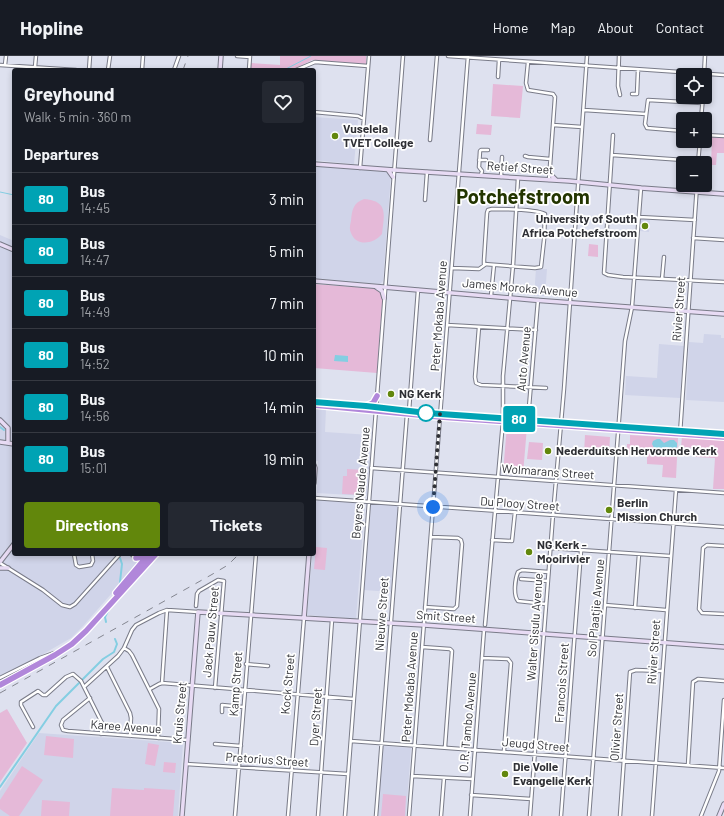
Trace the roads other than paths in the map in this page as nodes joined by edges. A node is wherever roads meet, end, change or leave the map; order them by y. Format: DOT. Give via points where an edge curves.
graph roads {
  1 [pos="6,56"];
  2 [pos="36,56"];
  3 [pos="90,56"];
  4 [pos="110,56"];
  5 [pos="143,56"];
  6 [pos="180,56"];
  7 [pos="221,56"];
  8 [pos="237,56"];
  9 [pos="250,56"];
  10 [pos="369,56"];
  11 [pos="403,56"];
  12 [pos="437,56"];
  13 [pos="448,56"];
  14 [pos="587,56"];
  15 [pos="619,56"];
  16 [pos="705,56"];
  17 [pos="468,57"];
  18 [pos="499,60"];
  19 [pos="528,62"];
  20 [pos="0,65"];
  21 [pos="5,65"];
  22 [pos="368,66"];
  23 [pos="587,66"];
  24 [pos="35,67"];
  25 [pos="49,68"];
  26 [pos="89,68"];
  27 [pos="108,68"];
  28 [pos="142,68"];
  29 [pos="175,68"];
  30 [pos="220,68"];
  31 [pos="249,68"];
  32 [pos="301,68"];
  33 [pos="618,68"];
  34 [pos="704,68"];
  35 [pos="638,70"];
  36 [pos="676,73"];
  37 [pos="712,75"];
  38 [pos="724,75"];
  39 [pos="498,77"];
  40 [pos="632,94"];
  41 [pos="620,95"];
  42 [pos="676,102"];
  43 [pos="584,110"];
  44 [pos="316,112"];
  45 [pos="364,113"];
  46 [pos="646,114"];
  47 [pos="358,116"];
  48 [pos="364,119"];
  49 [pos="553,125"];
  50 [pos="582,127"];
  51 [pos="676,130"];
  52 [pos="613,135"];
  53 [pos="712,135"];
  54 [pos="724,136"];
  55 [pos="430,140"];
  56 [pos="488,150"];
  57 [pos="612,155"];
  58 [pos="525,156"];
  59 [pos="502,157"];
  60 [pos="550,159"];
  61 [pos="480,160"];
  62 [pos="486,160"];
  63 [pos="676,160"];
  64 [pos="316,164"];
  65 [pos="360,168"];
  66 [pos="388,170"];
  67 [pos="394,170"];
  68 [pos="427,172"];
  69 [pos="459,174"];
  70 [pos="550,174"];
  71 [pos="481,176"];
  72 [pos="393,177"];
  73 [pos="501,177"];
  74 [pos="518,178"];
  75 [pos="549,180"];
  76 [pos="557,180"];
  77 [pos="578,182"];
  78 [pos="610,185"];
  79 [pos="641,188"];
  80 [pos="676,191"];
  81 [pos="696,192"];
  82 [pos="724,194"];
  83 [pos="425,200"];
  84 [pos="517,210"];
  85 [pos="639,217"];
  86 [pos="695,220"];
  87 [pos="693,238"];
  88 [pos="724,240"];
  89 [pos="0,244"];
  90 [pos="12,249"];
  91 [pos="664,258"];
  92 [pos="486,264"];
  93 [pos="494,265"];
  94 [pos="513,266"];
  95 [pos="452,268"];
  96 [pos="634,277"];
  97 [pos="662,279"];
  98 [pos="690,280"];
  99 [pos="316,281"];
  100 [pos="724,282"];
  101 [pos="374,286"];
  102 [pos="385,287"];
  103 [pos="418,289"];
  104 [pos="450,292"];
  105 [pos="491,297"];
  106 [pos="384,298"];
  107 [pos="510,298"];
  108 [pos="538,300"];
  109 [pos="570,302"];
  110 [pos="632,307"];
  111 [pos="688,311"];
  112 [pos="724,314"];
  113 [pos="447,325"];
  114 [pos="479,326"];
  115 [pos="507,328"];
  116 [pos="536,330"];
  117 [pos="503,385"];
  118 [pos="531,387"];
  119 [pos="546,388"];
  120 [pos="377,396"];
  121 [pos="316,402"];
  122 [pos="316,406"];
  123 [pos="366,406"];
  124 [pos="376,409"];
  125 [pos="408,412"];
  126 [pos="440,415"];
  127 [pos="503,419"];
  128 [pos="528,419"];
  129 [pos="0,420"];
  130 [pos="561,424"];
  131 [pos="618,428"];
  132 [pos="680,432"];
  133 [pos="724,434"];
  134 [pos="724,437"];
  135 [pos="0,442"];
  136 [pos="8,443"];
  137 [pos="12,444"];
  138 [pos="371,468"];
  139 [pos="402,470"];
  140 [pos="436,473"];
  141 [pos="498,477"];
  142 [pos="615,479"];
  143 [pos="556,481"];
  144 [pos="607,485"];
  145 [pos="615,486"];
  146 [pos="676,490"];
  147 [pos="724,493"];
  148 [pos="316,498"];
  149 [pos="368,502"];
  150 [pos="400,504"];
  151 [pos="433,507"];
  152 [pos="495,511"];
  153 [pos="515,512"];
  154 [pos="553,515"];
  155 [pos="612,519"];
  156 [pos="673,523"];
  157 [pos="724,527"];
  158 [pos="431,536"];
  159 [pos="492,540"];
  160 [pos="724,546"];
  161 [pos="12,547"];
  162 [pos="550,548"];
  163 [pos="581,551"];
  164 [pos="610,553"];
  165 [pos="639,554"];
  166 [pos="74,556"];
  167 [pos="92,556"];
  168 [pos="118,556"];
  169 [pos="134,556"];
  170 [pos="148,556"];
  171 [pos="154,556"];
  172 [pos="256,556"];
  173 [pos="309,556"];
  174 [pos="670,556"];
  175 [pos="0,563"];
  176 [pos="143,565"];
  177 [pos="0,568"];
  178 [pos="8,568"];
  179 [pos="548,572"];
  180 [pos="521,579"];
  181 [pos="548,581"];
  182 [pos="546,604"];
  183 [pos="605,605"];
  184 [pos="196,606"];
  185 [pos="426,607"];
  186 [pos="635,608"];
  187 [pos="167,610"];
  188 [pos="666,610"];
  189 [pos="198,612"];
  190 [pos="222,613"];
  191 [pos="724,614"];
  192 [pos="251,615"];
  193 [pos="304,618"];
  194 [pos="332,620"];
  195 [pos="359,621"];
  196 [pos="390,623"];
  197 [pos="424,625"];
  198 [pos="485,625"];
  199 [pos="484,630"];
  200 [pos="544,634"];
  201 [pos="574,637"];
  202 [pos="602,638"];
  203 [pos="664,642"];
  204 [pos="422,647"];
  205 [pos="724,647"];
  206 [pos="124,648"];
  207 [pos="54,652"];
  208 [pos="482,658"];
  209 [pos="246,664"];
  210 [pos="107,666"];
  211 [pos="268,666"];
  212 [pos="662,671"];
  213 [pos="0,678"];
  214 [pos="724,681"];
  215 [pos="162,683"];
  216 [pos="0,684"];
  217 [pos="192,686"];
  218 [pos="84,687"];
  219 [pos="215,688"];
  220 [pos="150,689"];
  221 [pos="244,691"];
  222 [pos="297,695"];
  223 [pos="327,697"];
  224 [pos="90,698"];
  225 [pos="354,699"];
  226 [pos="724,700"];
  227 [pos="243,707"];
  228 [pos="222,712"];
  229 [pos="33,727"];
  230 [pos="102,734"];
  231 [pos="130,736"];
  232 [pos="158,738"];
  233 [pos="188,740"];
  234 [pos="350,741"];
  235 [pos="381,743"];
  236 [pos="215,744"];
  237 [pos="414,745"];
  238 [pos="241,746"];
  239 [pos="445,747"];
  240 [pos="475,749"];
  241 [pos="504,751"];
  242 [pos="534,754"];
  243 [pos="565,756"];
  244 [pos="594,758"];
  245 [pos="624,760"];
  246 [pos="656,762"];
  247 [pos="186,764"];
  248 [pos="688,765"];
  249 [pos="239,767"];
  250 [pos="719,767"];
  251 [pos="724,768"];
  252 [pos="292,770"];
  253 [pos="321,772"];
  254 [pos="348,774"];
  255 [pos="412,776"];
  256 [pos="444,778"];
  257 [pos="472,779"];
  258 [pos="471,795"];
  259 [pos="531,799"];
  260 [pos="724,804"];
  261 [pos="182,816"];
  262 [pos="235,816"];
  263 [pos="288,816"];
  264 [pos="318,816"];
  265 [pos="345,816"];
  266 [pos="376,816"];
  267 [pos="409,816"];
  268 [pos="441,816"];
  269 [pos="470,816"];
  270 [pos="530,816"];
  271 [pos="561,816"];
  272 [pos="589,816"];
  273 [pos="620,816"];
  274 [pos="652,816"];
  275 [pos="700,816"];
  276 [pos="719,816"];
  1 -- 21 [label="street"];
  2 -- 24 [label="street"];
  3 -- 26 [label="street"];
  4 -- 27 [label="street"];
  5 -- 28 [label="street"];
  6 -- 29 [label="street"];
  7 -- 30 [label="street"];
  8 -- 9 [label="street"];
  9 -- 31 [label="street"];
  10 -- 22 [label="street"];
  11 -- 67 [label="street, Beyers Naude Avenue"];
  12 -- 55 [label="street"];
  13 -- 17 [label="street"];
  14 -- 23 [label="street, Walter Sisulu Avenue"];
  15 -- 33 [label="street"];
  16 -- 34 [label="street"];
  17 -- 18 [label="street"];
  17 -- 69 [label="street, Peter Mokaba Avenue"];
  18 -- 19 [label="street"];
  18 -- 39 [label="street"];
  19 -- 23 [label="street"];
  19 -- 49 [label="street" via="528,90 555,95"];
  20 -- 21 [label="street"];
  21 -- 24 [label="street"];
  22 -- 32 [label="street" via="315,62"];
  22 -- 45 [label="street"];
  23 -- 33 [label="street"];
  23 -- 43 [label="street, Walter Sisulu Avenue"];
  24 -- 25 [label="street"];
  33 -- 35 [label="street"];
  33 -- 41 [label="street"];
  35 -- 36 [label="street"];
  35 -- 40 [label="street" via="637,94"];
  37 -- 38 [label="street"];
  42 -- 46 [label="street" via="650,100 647,102"];
  43 -- 46 [label="street"];
  43 -- 50 [label="street, Walter Sisulu Avenue"];
  44 -- 47 [label="street"];
  45 -- 47 [label="street"];
  45 -- 48 [label="street"];
  46 -- 51 [label="street" via="645,124 648,128"];
  47 -- 48 [label="street"];
  48 -- 65 [label="street"];
  49 -- 50 [label="street"];
  49 -- 60 [label="street"];
  50 -- 77 [label="street, Walter Sisulu Avenue"];
  52 -- 57 [label="street"];
  53 -- 54 [label="street"];
  56 -- 61 [label="street" via="480,150"];
  57 -- 63 [label="street"];
  57 -- 78 [label="street"];
  58 -- 60 [label="street"];
  59 -- 73 [label="street"];
  60 -- 70 [label="street"];
  61 -- 62 [label="street"];
  61 -- 71 [label="street"];
  64 -- 65 [label="street, Retief Street"];
  65 -- 66 [label="street, Retief Street"];
  66 -- 67 [label="street, Retief Street"];
  66 -- 72 [label="street"];
  67 -- 68 [label="street, Retief Street"];
  67 -- 72 [label="street, Beyers Naude Avenue"];
  68 -- 69 [label="street, Retief Street"];
  68 -- 83 [label="street"];
  69 -- 71 [label="street, Retief Street"];
  69 -- 95 [label="street, Peter Mokaba Avenue"];
  70 -- 75 [label="street"];
  70 -- 76 [label="street"];
  71 -- 73 [label="street, Retief Street"];
  72 -- 102 [label="street, Beyers Naude Avenue"];
  73 -- 74 [label="street, Retief Street"];
  74 -- 75 [label="street, Retief Street"];
  74 -- 84 [label="street"];
  75 -- 76 [label="street, Retief Street"];
  76 -- 77 [label="street, Retief Street"];
  77 -- 78 [label="street, Retief Street"];
  77 -- 109 [label="street, Walter Sisulu Avenue"];
  78 -- 79 [label="street, Retief Street"];
  78 -- 96 [label="street" via="604,273"];
  79 -- 80 [label="street, Retief Street"];
  79 -- 85 [label="street, Sol Plaatjie Avenue"];
  81 -- 82 [label="street, Retief Street"];
  81 -- 86 [label="street, Rivier Street"];
  84 -- 92 [label="street" via="488,210 484,260"];
  84 -- 94 [label="street"];
  84 -- 94 [label="street" via="544,212 546,217 542,266"];
  85 -- 86 [label="street"];
  85 -- 96 [label="street, Sol Plaatjie Avenue"];
  86 -- 87 [label="street, Rivier Street"];
  87 -- 88 [label="street"];
  87 -- 98 [label="street, Rivier Street"];
  89 -- 90 [label="street"];
  91 -- 97 [label="street"];
  92 -- 93 [label="street"];
  92 -- 95 [label="street" via="479,269"];
  93 -- 94 [label="street"];
  93 -- 105 [label="street"];
  94 -- 107 [label="street"];
  95 -- 104 [label="street, Peter Mokaba Avenue"];
  96 -- 97 [label="street"];
  96 -- 110 [label="street, Sol Plaatjie Avenue"];
  97 -- 98 [label="street"];
  98 -- 100 [label="street"];
  98 -- 111 [label="street, Rivier Street"];
  99 -- 101 [label="street, James Moroka Avenue"];
  101 -- 102 [label="street, James Moroka Avenue"];
  101 -- 106 [label="street" via="382,291"];
  102 -- 103 [label="street, James Moroka Avenue"];
  102 -- 106 [label="street, Beyers Naude Avenue"];
  103 -- 104 [label="street, James Moroka Avenue"];
  103 -- 125 [label="street, Nieuwe Street"];
  104 -- 105 [label="street, James Moroka Avenue"];
  104 -- 113 [label="street, Peter Mokaba Avenue"];
  105 -- 107 [label="street, James Moroka Avenue"];
  106 -- 120 [label="street, Beyers Naude Avenue"];
  107 -- 108 [label="street, James Moroka Avenue"];
  107 -- 115 [label="street"];
  108 -- 109 [label="street, James Moroka Avenue"];
  108 -- 116 [label="street, Auto Avenue"];
  109 -- 110 [label="street, James Moroka Avenue"];
  109 -- 130 [label="street, Walter Sisulu Avenue"];
  110 -- 111 [label="street, James Moroka Avenue"];
  110 -- 131 [label="street, Sol Plaatjie Avenue" via="625,340"];
  111 -- 112 [label="street, James Moroka Avenue"];
  111 -- 132 [label="street, Rivier Street"];
  113 -- 114 [label="street"];
  113 -- 126 [label="street, Peter Mokaba Avenue"];
  114 -- 115 [label="street"];
  114 -- 117 [label="street" via="476,382 479,385"];
  115 -- 116 [label="street"];
  115 -- 117 [label="street"];
  116 -- 118 [label="street, Auto Avenue"];
  117 -- 118 [label="street"];
  117 -- 127 [label="street"];
  118 -- 119 [label="street"];
  118 -- 128 [label="street, Auto Avenue"];
  120 -- 123 [label="highway" via="373,403"];
  120 -- 124 [label="street, Beyers Naude Avenue"];
  121 -- 123 [label="highway"];
  122 -- 124 [label="highway"];
  123 -- 124 [label="highway"];
  124 -- 125 [label="highway"];
  124 -- 138 [label="street, Beyers Naude Avenue"];
  125 -- 126 [label="highway"];
  125 -- 139 [label="street, Nieuwe Street"];
  126 -- 127 [label="highway"];
  126 -- 140 [label="street, Peter Mokaba Avenue"];
  127 -- 128 [label="highway"];
  127 -- 130 [label="highway"];
  127 -- 141 [label="street"];
  128 -- 130 [label="highway"];
  129 -- 136 [label="street" via="8,428"];
  130 -- 131 [label="highway"];
  130 -- 143 [label="street, Walter Sisulu Avenue"];
  131 -- 132 [label="highway"];
  131 -- 142 [label="street, Sol Plaatjie Avenue"];
  132 -- 133 [label="highway"];
  132 -- 134 [label="highway"];
  135 -- 136 [label="street"];
  136 -- 137 [label="street"];
  138 -- 139 [label="street, Wolmarans Street"];
  138 -- 149 [label="street, Beyers Naude Avenue"];
  139 -- 140 [label="street, Wolmarans Street"];
  139 -- 150 [label="street, Nieuwe Street"];
  140 -- 141 [label="street, Wolmarans Street"];
  140 -- 151 [label="street, Peter Mokaba Avenue"];
  141 -- 143 [label="street, Wolmarans Street"];
  141 -- 152 [label="street"];
  142 -- 144 [label="street"];
  142 -- 145 [label="street, Sol Plaatjie Avenue"];
  143 -- 144 [label="street, Wolmarans Street"];
  143 -- 154 [label="street, Walter Sisulu Avenue"];
  144 -- 145 [label="street, Wolmarans Street"];
  145 -- 146 [label="street, Wolmarans Street"];
  145 -- 155 [label="street, Sol Plaatjie Avenue"];
  146 -- 147 [label="street, Wolmarans Street"];
  146 -- 156 [label="street, Rivier Street"];
  148 -- 149 [label="street, Du Plooy Street"];
  149 -- 150 [label="street, Du Plooy Street"];
  149 -- 195 [label="street, Beyers Naude Avenue"];
  150 -- 151 [label="street, Du Plooy Street"];
  150 -- 196 [label="street, Nieuwe Street"];
  151 -- 152 [label="street, Du Plooy Street"];
  151 -- 158 [label="street, Peter Mokaba Avenue"];
  152 -- 153 [label="street, Du Plooy Street"];
  152 -- 159 [label="street"];
  153 -- 154 [label="street, Du Plooy Street"];
  153 -- 159 [label="street" via="513,539"];
  154 -- 155 [label="street, Du Plooy Street"];
  154 -- 162 [label="street, Walter Sisulu Avenue"];
  155 -- 156 [label="street, Du Plooy Street"];
  155 -- 164 [label="street, Sol Plaatjie Avenue"];
  156 -- 157 [label="street, Du Plooy Street"];
  156 -- 174 [label="street, Rivier Street"];
  158 -- 185 [label="street, Peter Mokaba Avenue"];
  158 -- 185 [label="street" via="460,539 462,544 458,603 454,609"];
  159 -- 198 [label="street"];
  160 -- 191 [label="street" via="707,545 703,548 699,609 702,613"];
  161 -- 175 [label="street"];
  162 -- 163 [label="street"];
  162 -- 179 [label="street, Walter Sisulu Avenue"];
  163 -- 164 [label="street"];
  163 -- 201 [label="street, Francois Street"];
  164 -- 165 [label="street"];
  164 -- 183 [label="street, Sol Plaatjie Avenue"];
  165 -- 174 [label="street"];
  165 -- 186 [label="street"];
  166 -- 167 [label="street" via="76,566 79,567 91,564"];
  168 -- 178 [label="street" via="70,607 62,605"];
  169 -- 176 [label="street"];
  170 -- 176 [label="highway"];
  171 -- 176 [label="highway"];
  172 -- 192 [label="street, Kamp Street"];
  173 -- 193 [label="street, Kock Street"];
  174 -- 188 [label="street, Rivier Street"];
  175 -- 178 [label="street"];
  176 -- 207 [label="highway" via="85,628"];
  176 -- 216 [label="highway" via="72,644"];
  177 -- 178 [label="street"];
  179 -- 181 [label="street, Walter Sisulu Avenue"];
  179 -- 182 [label="street" via="522,570 516,577 516,600"];
  180 -- 181 [label="street"];
  181 -- 182 [label="street, Walter Sisulu Avenue"];
  182 -- 200 [label="street, Walter Sisulu Avenue"];
  183 -- 186 [label="street"];
  183 -- 202 [label="street, Sol Plaatjie Avenue"];
  184 -- 190 [label="street, Jack Pauw Street" via="199,591 218,580 224,581"];
  185 -- 197 [label="street, Peter Mokaba Avenue"];
  186 -- 188 [label="street"];
  187 -- 189 [label="street, Smit Street"];
  187 -- 206 [label="street" via="134,627"];
  187 -- 215 [label="street"];
  188 -- 203 [label="street, Rivier Street"];
  189 -- 190 [label="street, Smit Street"];
  189 -- 217 [label="street, Kruis Street"];
  190 -- 192 [label="street, Smit Street"];
  190 -- 219 [label="street, Jack Pauw Street"];
  192 -- 193 [label="street, Smit Street"];
  192 -- 209 [label="street, Kamp Street"];
  193 -- 194 [label="street, Smit Street"];
  193 -- 222 [label="street, Kock Street"];
  194 -- 195 [label="street, Smit Street"];
  194 -- 223 [label="street, Dyer Street"];
  195 -- 196 [label="street, Smit Street"];
  195 -- 225 [label="street, Beyers Naude Avenue"];
  196 -- 197 [label="street, Smit Street"];
  196 -- 235 [label="street, Nieuwe Street"];
  197 -- 199 [label="street, Smit Street"];
  197 -- 204 [label="street, Peter Mokaba Avenue"];
  199 -- 200 [label="street, Smit Street"];
  199 -- 208 [label="street, O.R. Tambo Avenue"];
  200 -- 201 [label="street, Smit Street"];
  200 -- 242 [label="street, Walter Sisulu Avenue"];
  201 -- 202 [label="street, Smit Street"];
  201 -- 243 [label="street, Francois Street"];
  202 -- 203 [label="street, Smit Street"];
  202 -- 244 [label="street, Sol Plaatjie Avenue"];
  203 -- 205 [label="street, Smit Street"];
  203 -- 212 [label="street, Rivier Street"];
  204 -- 237 [label="street, Peter Mokaba Avenue"];
  204 -- 239 [label="street" via="452,651"];
  206 -- 210 [label="street"];
  206 -- 220 [label="street" via="132,655"];
  207 -- 213 [label="street"];
  207 -- 216 [label="highway"];
  208 -- 240 [label="street, O.R. Tambo Avenue"];
  208 -- 241 [label="street" via="508,659 511,663"];
  209 -- 211 [label="street"];
  209 -- 221 [label="street, Kamp Street"];
  210 -- 218 [label="street"];
  210 -- 231 [label="street" via="130,713"];
  212 -- 245 [label="street, Olivier Street" via="630,672"];
  212 -- 246 [label="street, Rivier Street"];
  214 -- 248 [label="street" via="698,679 693,682"];
  215 -- 217 [label="street"];
  215 -- 220 [label="street"];
  217 -- 219 [label="street"];
  217 -- 233 [label="street, Kruis Street"];
  218 -- 224 [label="street"];
  218 -- 229 [label="street" via="75,675 70,674 46,695 38,691 22,700 21,705"];
  219 -- 221 [label="street"];
  220 -- 232 [label="street" via="160,712"];
  221 -- 222 [label="street"];
  221 -- 227 [label="street, Kamp Street"];
  222 -- 223 [label="street"];
  222 -- 252 [label="street, Kock Street"];
  223 -- 225 [label="street"];
  223 -- 253 [label="street, Dyer Street"];
  224 -- 230 [label="street" via="102,723"];
  224 -- 230 [label="street, Karee Avenue" via="63,720 61,725 63,730"];
  225 -- 234 [label="street, Beyers Naude Avenue"];
  226 -- 250 [label="street"];
  227 -- 228 [label="street" via="222,706"];
  227 -- 238 [label="street, Kamp Street"];
  230 -- 231 [label="street, Karee Avenue"];
  231 -- 232 [label="street, Karee Avenue"];
  232 -- 233 [label="street, Karee Avenue"];
  233 -- 247 [label="street, Kruis Street"];
  234 -- 235 [label="street, Jeugd Street"];
  234 -- 254 [label="street, Beyers Naude Avenue"];
  235 -- 237 [label="street, Jeugd Street"];
  235 -- 266 [label="street, Nieuwe Street"];
  236 -- 238 [label="street"];
  237 -- 239 [label="street, Jeugd Street"];
  237 -- 255 [label="street, Peter Mokaba Avenue"];
  238 -- 249 [label="street, Kamp Street"];
  239 -- 240 [label="street, Jeugd Street"];
  240 -- 241 [label="street, Jeugd Street"];
  240 -- 257 [label="street, O.R. Tambo Avenue"];
  241 -- 242 [label="street, Jeugd Street"];
  242 -- 243 [label="street, Jeugd Street"];
  242 -- 259 [label="street, Walter Sisulu Avenue"];
  243 -- 244 [label="street, Jeugd Street"];
  243 -- 271 [label="street, Francois Street"];
  244 -- 245 [label="street, Jeugd Street"];
  244 -- 272 [label="street, Sol Plaatjie Avenue"];
  245 -- 246 [label="street, Jeugd Street"];
  245 -- 273 [label="street, Olivier Street"];
  246 -- 248 [label="street, Jeugd Street"];
  246 -- 274 [label="street, Rivier Street"];
  247 -- 249 [label="street, Pretorius Street"];
  247 -- 261 [label="street, Kruis Street"];
  248 -- 250 [label="street, Jeugd Street"];
  249 -- 252 [label="street, Pretorius Street"];
  249 -- 262 [label="street, Kamp Street"];
  250 -- 251 [label="street, Jeugd Street"];
  250 -- 275 [label="street"];
  252 -- 253 [label="street, Pretorius Street"];
  252 -- 263 [label="street, Kock Street"];
  253 -- 254 [label="street, Pretorius Street"];
  253 -- 264 [label="street, Dyer Street"];
  254 -- 265 [label="street, Beyers Naude Avenue"];
  255 -- 256 [label="street"];
  255 -- 267 [label="street, Peter Mokaba Avenue"];
  256 -- 257 [label="street"];
  256 -- 268 [label="street"];
  257 -- 258 [label="street, O.R. Tambo Avenue"];
  258 -- 259 [label="street"];
  258 -- 269 [label="street, O.R. Tambo Avenue"];
  259 -- 270 [label="street, Walter Sisulu Avenue"];
  260 -- 276 [label="street"];
}
